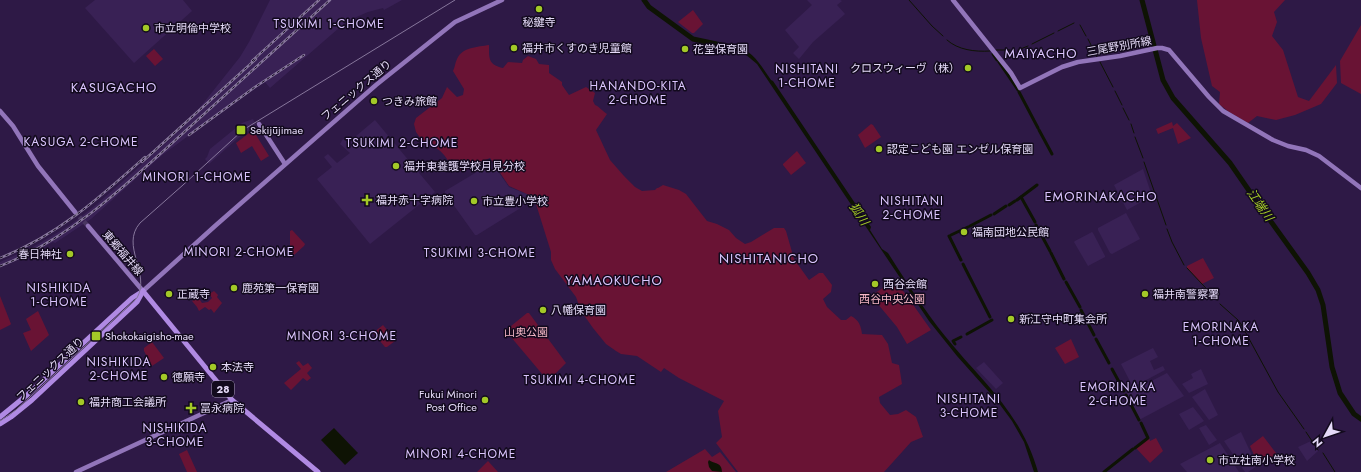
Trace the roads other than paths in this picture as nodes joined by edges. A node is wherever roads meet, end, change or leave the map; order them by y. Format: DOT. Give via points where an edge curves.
graph roads {
  1 [pos="502,0"];
  2 [pos="953,0"];
  3 [pos="0,111"];
  4 [pos="259,124"];
  5 [pos="285,164"];
  6 [pos="1361,188"];
  7 [pos="75,212"];
  8 [pos="88,226"];
  9 [pos="143,291"];
  10 [pos="232,400"];
  11 [pos="0,417"];
  12 [pos="0,424"];
  13 [pos="76,472"];
  14 [pos="318,472"];
  1 -- 5 [label="main road, フェニックス通り" via="447,28 376,84"];
  2 -- 6 [label="main road, 三尾野別所線" via="1020,88 1072,63 1166,48 1223,111 1274,140 1319,156"];
  3 -- 7 [label="main road" via="13,126 38,166"];
  4 -- 5 [label="main road"];
  5 -- 9 [label="main road, フェニックス通り"];
  8 -- 9 [label="main road, 東郷福井線"];
  9 -- 10 [label="main road, 28"];
  9 -- 11 [label="main road, フェニックス通り" via="132,298"];
  9 -- 12 [label="main road, フェニックス通り" via="137,302 32,400"];
  10 -- 13 [label="main road"];
  10 -- 14 [label="main road, 28"];
}
